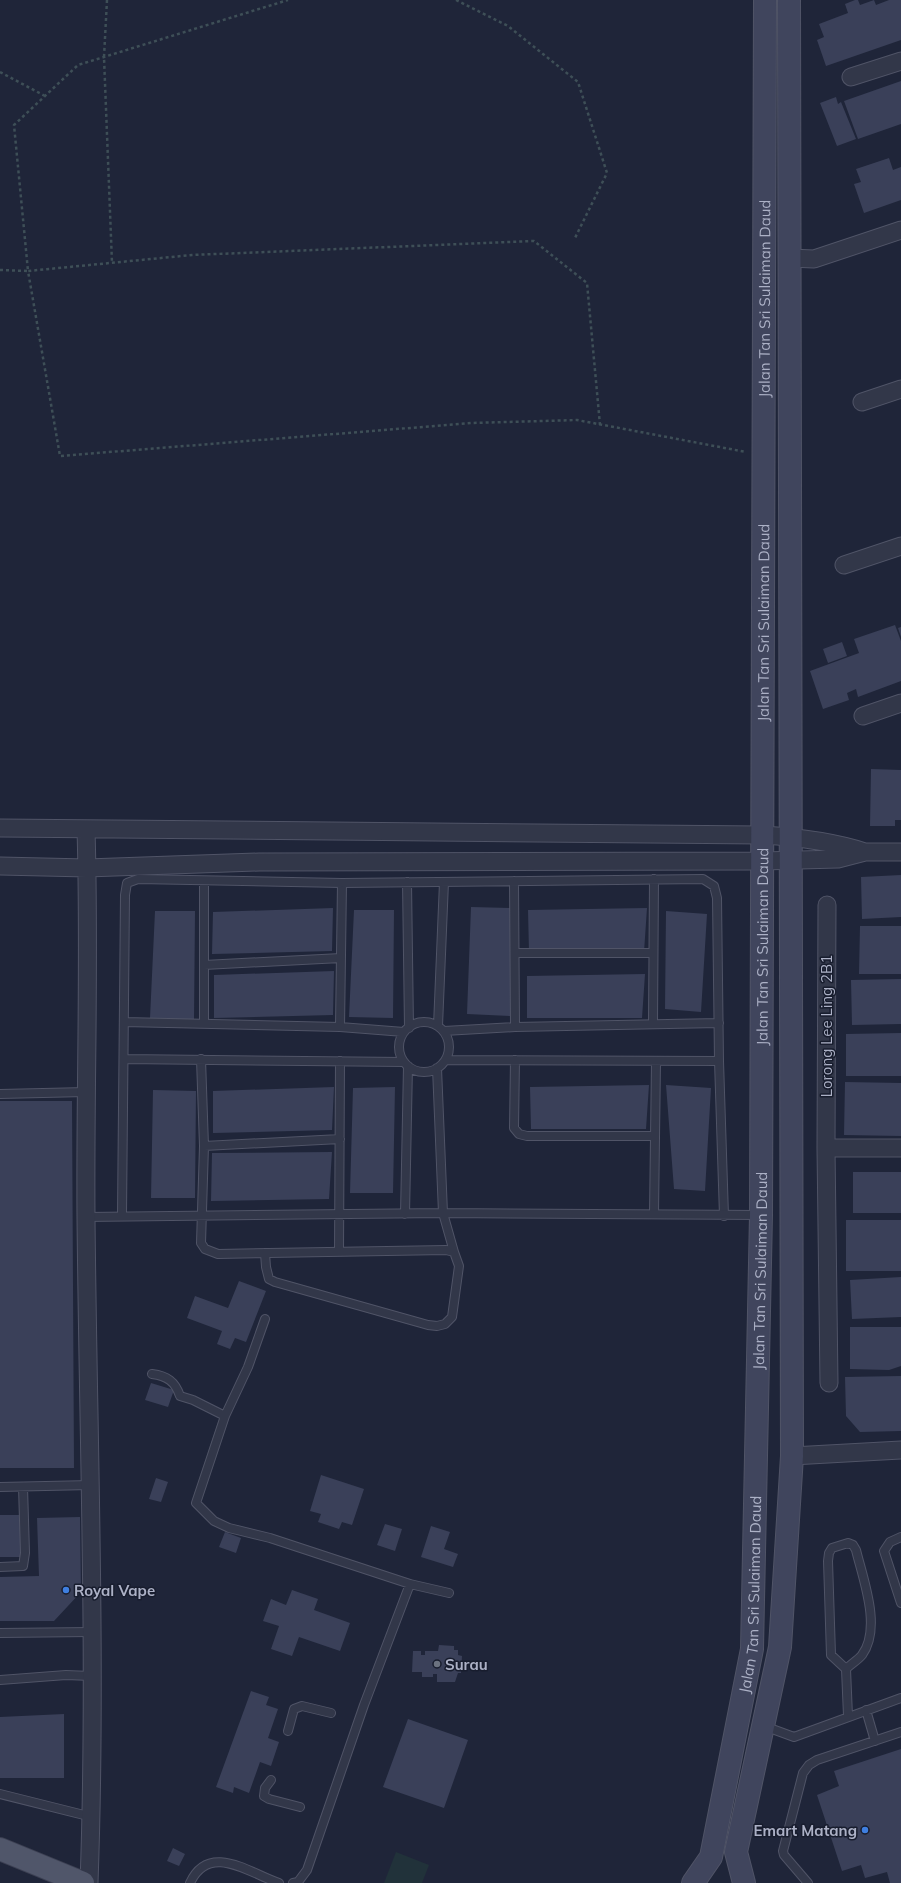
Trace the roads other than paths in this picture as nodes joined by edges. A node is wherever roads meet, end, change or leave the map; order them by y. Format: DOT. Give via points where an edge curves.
graph roads {
  1 [pos="765,0"];
  2 [pos="789,0"];
  3 [pos="901,61"];
  4 [pos="851,78"];
  5 [pos="901,230"];
  6 [pos="789,258"];
  7 [pos="901,389"];
  8 [pos="862,402"];
  9 [pos="901,546"];
  10 [pos="844,565"];
  11 [pos="901,703"];
  12 [pos="863,716"];
  13 [pos="0,828"];
  14 [pos="86,830"];
  15 [pos="615,832"];
  16 [pos="761,835"];
  17 [pos="790,837"];
  18 [pos="865,852"];
  19 [pos="901,852"];
  20 [pos="614,860"];
  21 [pos="790,860"];
  22 [pos="761,861"];
  23 [pos="0,866"];
  24 [pos="87,868"];
  25 [pos="586,870"];
  26 [pos="257,871"];
  27 [pos="654,879"];
  28 [pos="204,880"];
  29 [pos="514,881"];
  30 [pos="407,882"];
  31 [pos="444,882"];
  32 [pos="342,883"];
  33 [pos="826,905"];
  34 [pos="515,953"];
  35 [pos="653,953"];
  36 [pos="341,958"];
  37 [pos="204,965"];
  38 [pos="124,1022"];
  39 [pos="204,1023"];
  40 [pos="719,1023"];
  41 [pos="653,1024"];
  42 [pos="340,1027"];
  43 [pos="515,1027"];
  44 [pos="441,1029"];
  45 [pos="406,1030"];
  46 [pos="124,1059"];
  47 [pos="201,1059"];
  48 [pos="446,1060"];
  49 [pos="515,1060"];
  50 [pos="656,1061"];
  51 [pos="719,1061"];
  52 [pos="340,1062"];
  53 [pos="406,1064"];
  54 [pos="437,1068"];
  55 [pos="86,1092"];
  56 [pos="0,1094"];
  57 [pos="654,1136"];
  58 [pos="340,1139"];
  59 [pos="204,1146"];
  60 [pos="826,1148"];
  61 [pos="901,1148"];
  62 [pos="443,1213"];
  63 [pos="340,1214"];
  64 [pos="405,1214"];
  65 [pos="654,1214"];
  66 [pos="122,1215"];
  67 [pos="201,1215"];
  68 [pos="760,1215"];
  69 [pos="724,1216"];
  70 [pos="86,1217"];
  71 [pos="339,1252"];
  72 [pos="454,1252"];
  73 [pos="265,1253"];
  74 [pos="265,1318"];
  75 [pos="152,1374"];
  76 [pos="829,1383"];
  77 [pos="225,1416"];
  78 [pos="901,1450"];
  79 [pos="792,1456"];
  80 [pos="91,1485"];
  81 [pos="0,1487"];
  82 [pos="24,1487"];
  83 [pos="901,1537"];
  84 [pos="0,1567"];
  85 [pos="410,1584"];
  86 [pos="449,1593"];
  87 [pos="901,1603"];
  88 [pos="91,1632"];
  89 [pos="0,1633"];
  90 [pos="846,1669"];
  91 [pos="91,1676"];
  92 [pos="0,1680"];
  93 [pos="901,1698"];
  94 [pos="866,1710"];
  95 [pos="331,1713"];
  96 [pos="848,1716"];
  97 [pos="763,1725"];
  98 [pos="288,1731"];
  99 [pos="901,1732"];
  100 [pos="875,1741"];
  101 [pos="271,1780"];
  102 [pos="0,1794"];
  103 [pos="300,1807"];
  104 [pos="92,1817"];
  105 [pos="0,1849"];
  106 [pos="83,1883"];
  107 [pos="89,1883"];
  108 [pos="190,1883"];
  109 [pos="279,1883"];
  110 [pos="293,1883"];
  111 [pos="693,1883"];
  112 [pos="744,1883"];
  113 [pos="808,1883"];
  1 -- 16 [label="main road, Jalan Tan Sri Sulaiman Daud"];
  2 -- 6 [label="main road, Jalan Tan Sri Sulaiman Daud"];
  3 -- 4 [label="street"];
  5 -- 6 [label="street" via="814,259"];
  6 -- 17 [label="main road, Jalan Tan Sri Sulaiman Daud"];
  7 -- 8 [label="street"];
  9 -- 10 [label="street"];
  11 -- 12 [label="street"];
  13 -- 14 [label="street"];
  14 -- 15 [label="street"];
  14 -- 24 [label="street"];
  15 -- 16 [label="street"];
  15 -- 20 [label="street"];
  16 -- 17 [label="street"];
  16 -- 22 [label="main road, Jalan Tan Sri Sulaiman Daud"];
  17 -- 18 [label="street" via="847,846"];
  17 -- 21 [label="main road, Jalan Tan Sri Sulaiman Daud"];
  18 -- 19 [label="street"];
  18 -- 21 [label="street" via="838,859"];
  20 -- 22 [label="street"];
  20 -- 25 [label="street"];
  21 -- 22 [label="street"];
  21 -- 79 [label="main road, Jalan Tan Sri Sulaiman Daud"];
  22 -- 68 [label="main road, Jalan Tan Sri Sulaiman Daud"];
  23 -- 24 [label="street"];
  24 -- 26 [label="street"];
  24 -- 55 [label="street"];
  25 -- 26 [label="street"];
  25 -- 27 [label="lane"];
  25 -- 29 [label="lane"];
  26 -- 28 [label="lane"];
  26 -- 32 [label="lane"];
  27 -- 35 [label="lane"];
  27 -- 40 [label="lane" via="703,879 714,886 717,898"];
  28 -- 37 [label="lane"];
  28 -- 38 [label="lane" via="138,879 127,883"];
  29 -- 31 [label="lane"];
  29 -- 34 [label="lane"];
  30 -- 31 [label="lane"];
  30 -- 32 [label="lane"];
  30 -- 45 [label="lane"];
  31 -- 44 [label="lane"];
  32 -- 36 [label="lane"];
  33 -- 60 [label="street, Lorong Lee Ling 2B1"];
  34 -- 35 [label="lane"];
  34 -- 43 [label="lane"];
  35 -- 41 [label="lane"];
  36 -- 37 [label="lane"];
  36 -- 42 [label="lane"];
  37 -- 39 [label="lane"];
  38 -- 39 [label="lane"];
  38 -- 46 [label="lane"];
  39 -- 42 [label="lane"];
  40 -- 41 [label="lane"];
  40 -- 51 [label="lane"];
  41 -- 43 [label="lane"];
  42 -- 45 [label="lane"];
  43 -- 44 [label="lane"];
  44 -- 45 [label="lane" via="423,1022"];
  44 -- 48 [label="lane" via="449,1045"];
  45 -- 53 [label="lane" via="399,1048"];
  46 -- 47 [label="lane"];
  46 -- 66 [label="lane"];
  47 -- 52 [label="lane"];
  47 -- 59 [label="lane"];
  48 -- 49 [label="lane"];
  48 -- 54 [label="lane"];
  49 -- 50 [label="lane"];
  49 -- 57 [label="lane" via="514,1128 519,1134"];
  50 -- 51 [label="lane"];
  50 -- 57 [label="lane"];
  51 -- 69 [label="lane"];
  52 -- 53 [label="lane"];
  52 -- 58 [label="lane"];
  53 -- 54 [label="lane" via="422,1072"];
  53 -- 64 [label="lane"];
  54 -- 62 [label="lane"];
  55 -- 56 [label="lane"];
  55 -- 70 [label="street"];
  57 -- 65 [label="lane"];
  58 -- 59 [label="lane"];
  58 -- 63 [label="lane"];
  59 -- 67 [label="lane"];
  60 -- 61 [label="street"];
  60 -- 76 [label="street, Lorong Lee Ling 2B1"];
  62 -- 64 [label="lane"];
  62 -- 65 [label="lane"];
  62 -- 72 [label="lane"];
  63 -- 64 [label="lane"];
  63 -- 67 [label="lane"];
  63 -- 71 [label="lane"];
  65 -- 69 [label="lane"];
  66 -- 67 [label="lane"];
  66 -- 70 [label="lane"];
  67 -- 73 [label="lane" via="201,1243 205,1250 218,1254"];
  68 -- 69 [label="lane"];
  68 -- 111 [label="main road, Jalan Tan Sri Sulaiman Daud" via="752,1649 711,1858"];
  70 -- 80 [label="street"];
  71 -- 72 [label="lane"];
  71 -- 73 [label="lane"];
  72 -- 73 [label="lane" via="459,1266 452,1317 445,1324 437,1326 275,1282 269,1279"];
  74 -- 77 [label="lane" via="248,1367"];
  75 -- 77 [label="lane" via="170,1379 180,1396"];
  77 -- 85 [label="lane" via="196,1503 214,1521 229,1528 270,1538"];
  78 -- 79 [label="street"];
  79 -- 97 [label="main road, Jalan Tan Sri Sulaiman Daud" via="780,1647"];
  80 -- 82 [label="lane"];
  80 -- 88 [label="street"];
  81 -- 82 [label="lane"];
  82 -- 84 [label="lane" via="23,1566"];
  83 -- 87 [label="lane" via="890,1542 884,1552"];
  85 -- 86 [label="lane"];
  85 -- 110 [label="lane" via="361,1712 307,1870 298,1882"];
  88 -- 89 [label="lane"];
  88 -- 91 [label="street"];
  90 -- 90 [label="lane" via="862,1654 870,1629 870,1607 856,1550 848,1543 832,1548 828,1561 831,1655"];
  90 -- 96 [label="lane"];
  91 -- 92 [label="lane" via="66,1675"];
  91 -- 104 [label="street"];
  93 -- 94 [label="lane"];
  94 -- 96 [label="lane"];
  94 -- 100 [label="lane"];
  95 -- 98 [label="lane" via="302,1706 294,1709"];
  96 -- 97 [label="lane" via="794,1736"];
  97 -- 112 [label="main road, Jalan Tan Sri Sulaiman Daud" via="736,1852"];
  99 -- 100 [label="lane"];
  100 -- 113 [label="lane" via="817,1760 803,1773 783,1851"];
  101 -- 103 [label="lane" via="264,1788 264,1796"];
  102 -- 104 [label="lane"];
  104 -- 107 [label="street"];
  105 -- 106 [label="main road"];
  108 -- 109 [label="lane" via="199,1870 215,1862 234,1863"];
}
